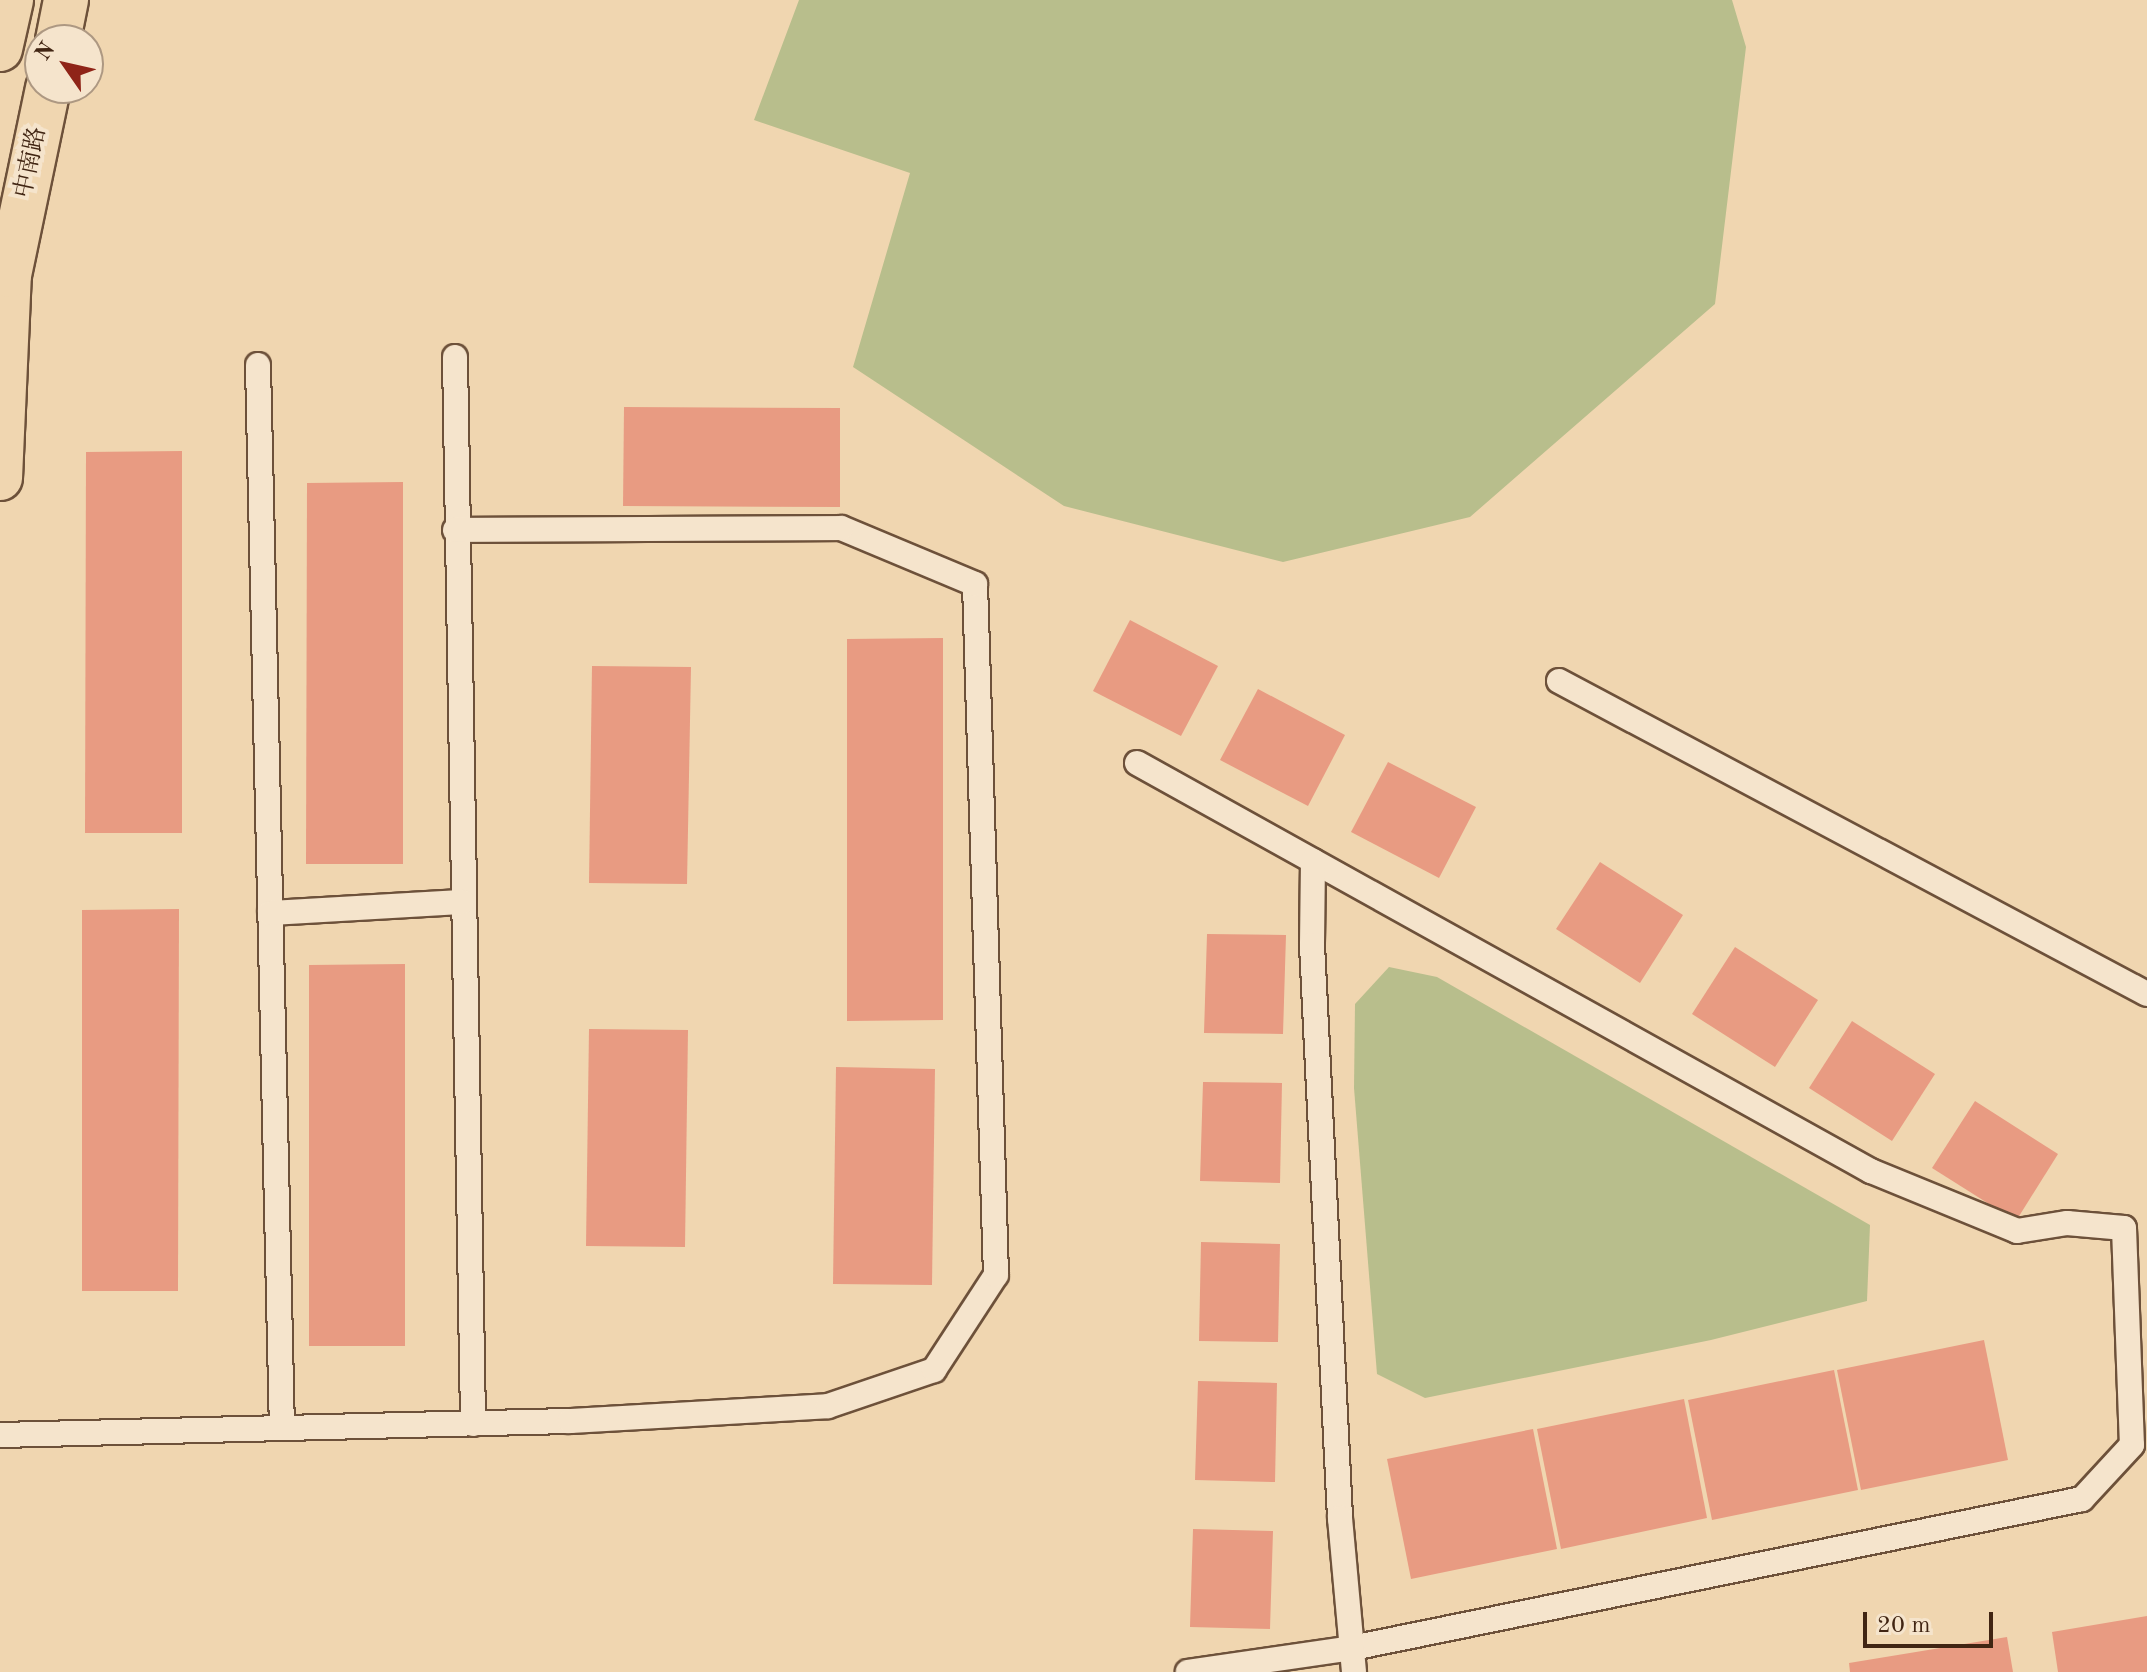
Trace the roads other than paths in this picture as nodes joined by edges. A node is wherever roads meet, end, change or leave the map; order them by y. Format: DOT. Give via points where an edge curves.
graph roads {
  1 [pos="11,0"];
  2 [pos="66,0"];
  3 [pos="61,24"];
  4 [pos="0,49"];
  5 [pos="45,104"];
  6 [pos="455,357"];
  7 [pos="258,365"];
  8 [pos="0,478"];
  9 [pos="455,530"];
  10 [pos="1559,681"];
  11 [pos="1137,763"];
  12 [pos="1313,861"];
  13 [pos="462,902"];
  14 [pos="270,913"];
  15 [pos="2147,994"];
  16 [pos="473,1424"];
  17 [pos="282,1428"];
  18 [pos="0,1435"];
  19 [pos="1353,1660"];
  20 [pos="1188,1672"];
  1 -- 4 [label="main road"];
  2 -- 3 [label="main road"];
  5 -- 8 [label="main road, 中南路" via="9,275"];
  6 -- 9 [label="lane"];
  7 -- 14 [label="lane"];
  9 -- 13 [label="lane"];
  9 -- 16 [label="lane" via="841,528 975,584 996,1275 934,1370 828,1406"];
  10 -- 15 [label="lane"];
  11 -- 12 [label="lane"];
  12 -- 19 [label="lane" via="1313,961 1340,1518"];
  12 -- 19 [label="lane" via="1871,1171 1957,1210 2017,1231 2067,1223 2124,1228 2132,1445 2082,1499"];
  13 -- 14 [label="lane"];
  13 -- 16 [label="lane"];
  14 -- 17 [label="lane"];
  16 -- 17 [label="lane"];
  17 -- 18 [label="lane"];
  19 -- 20 [label="lane"];
}
